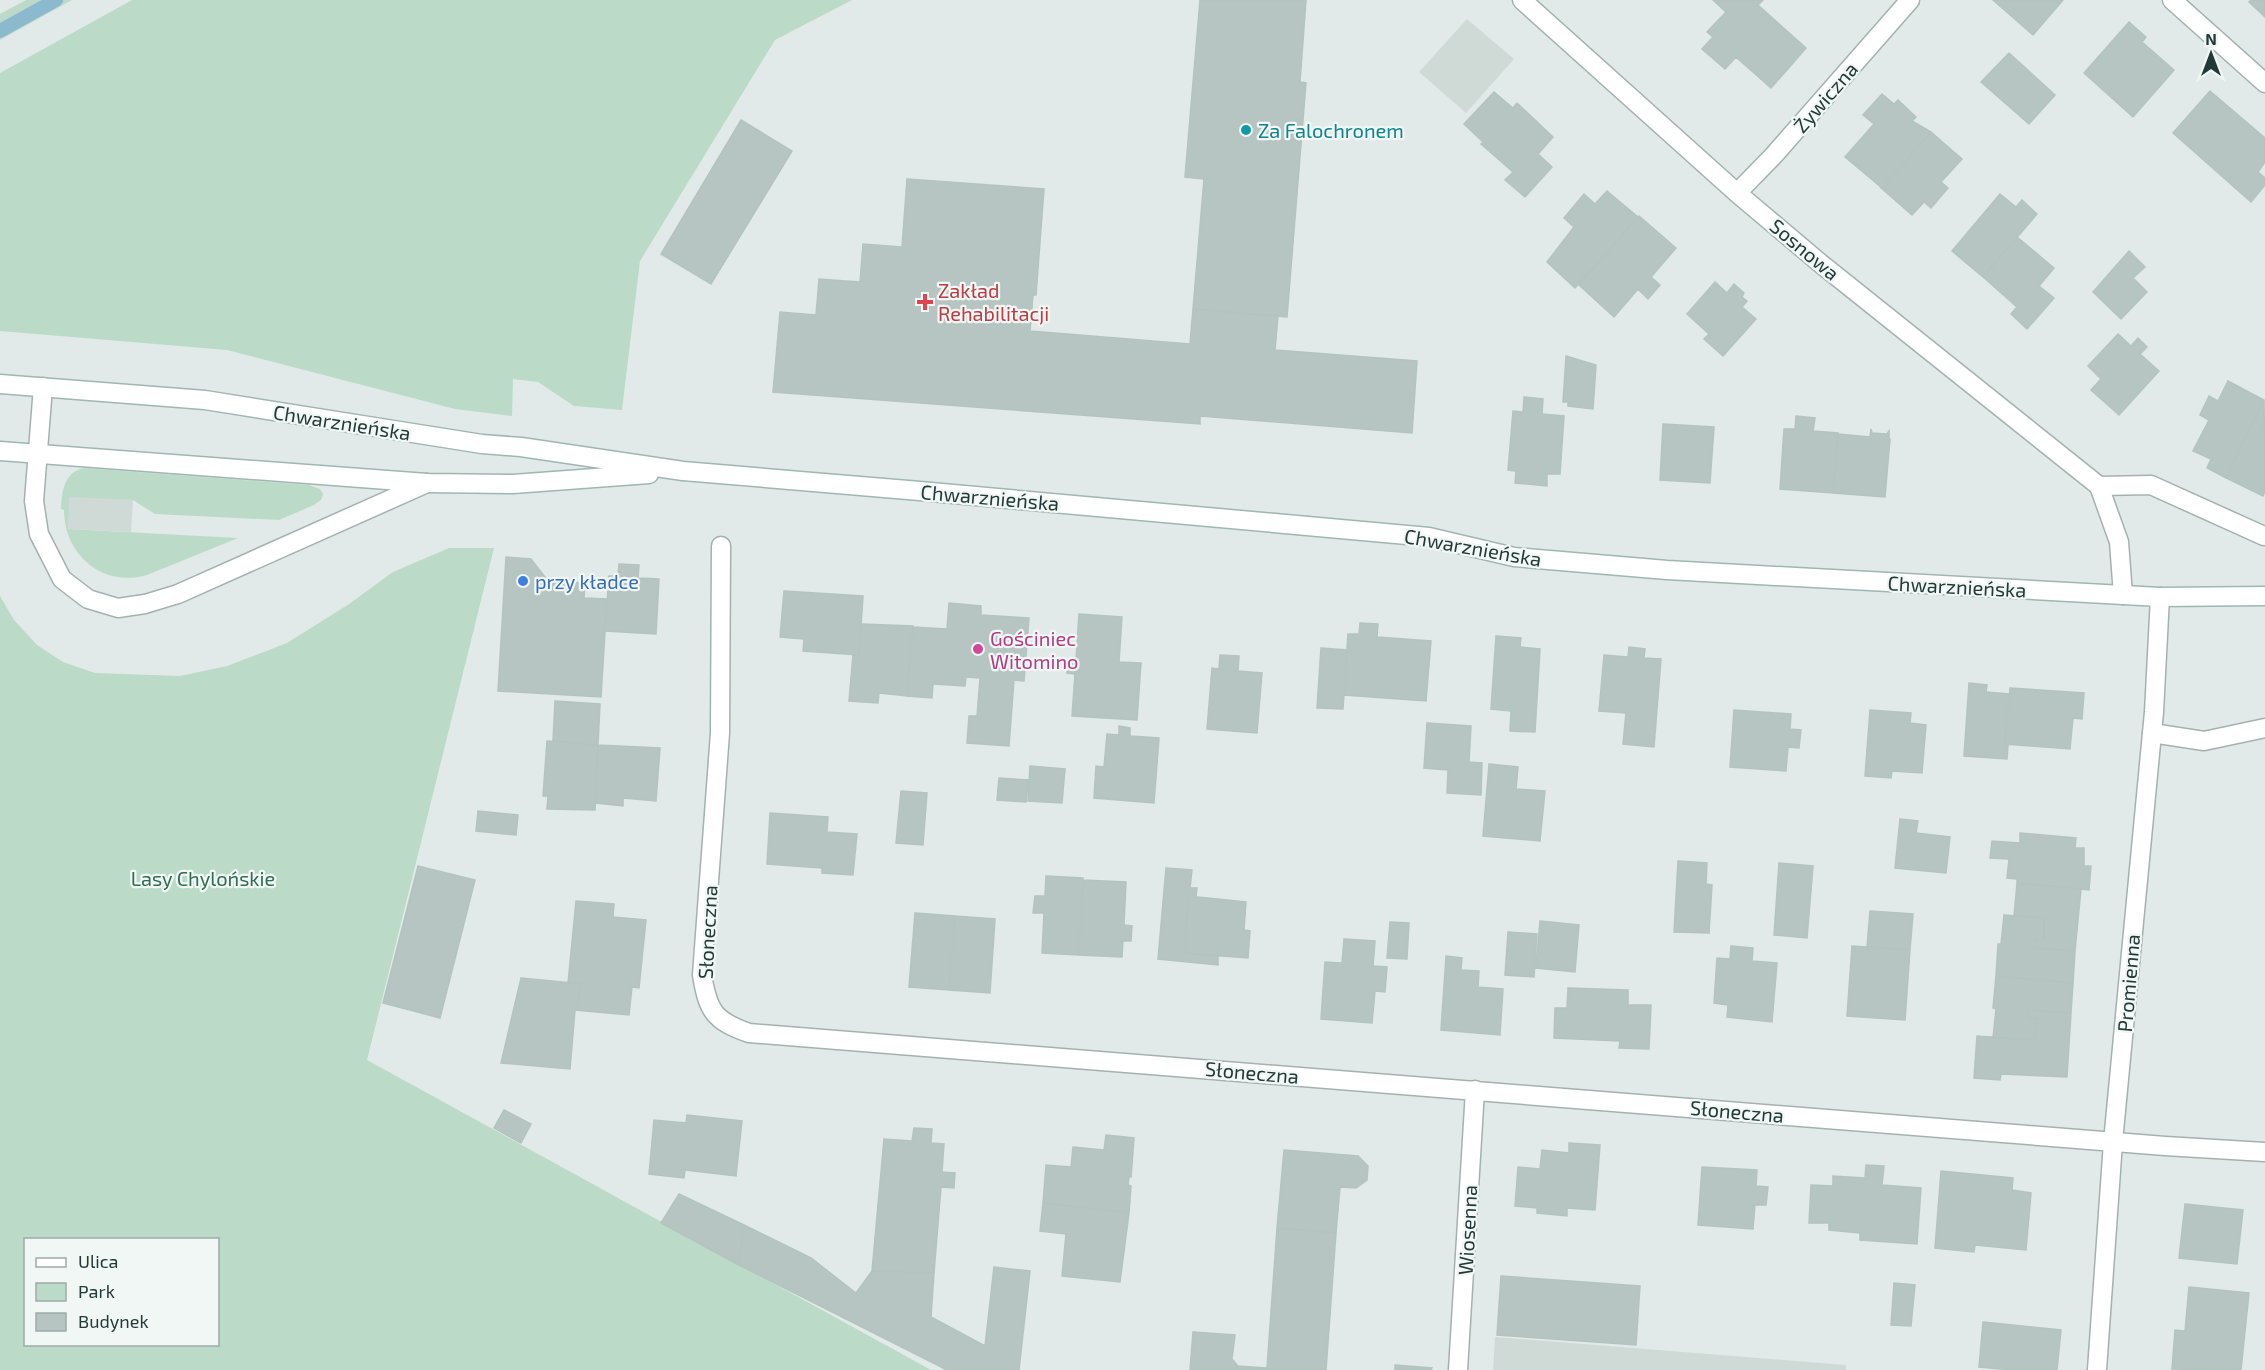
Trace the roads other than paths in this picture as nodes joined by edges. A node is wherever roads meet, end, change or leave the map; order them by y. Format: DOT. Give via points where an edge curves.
graph roads {
  1 [pos="1522,0"];
  2 [pos="1910,0"];
  3 [pos="2172,0"];
  4 [pos="2265,83"];
  5 [pos="1737,193"];
  6 [pos="0,384"];
  7 [pos="43,387"];
  8 [pos="0,451"];
  9 [pos="37,454"];
  10 [pos="684,471"];
  11 [pos="427,483"];
  12 [pos="2098,486"];
  13 [pos="2264,536"];
  14 [pos="721,546"];
  15 [pos="2123,595"];
  16 [pos="2265,596"];
  17 [pos="2160,597"];
  18 [pos="2265,728"];
  19 [pos="2152,734"];
  20 [pos="1475,1090"];
  21 [pos="2113,1142"];
  22 [pos="2265,1152"];
  23 [pos="1458,1370"];
  24 [pos="2097,1370"];
  1 -- 5 [label="street, Sosnowa"];
  2 -- 5 [label="street, Żywiczna"];
  3 -- 4 [label="street"];
  5 -- 12 [label="street, Sosnowa"];
  6 -- 7 [label="street, Chwarznieńska"];
  7 -- 9 [label="street"];
  7 -- 10 [label="street, Chwarznieńska" via="205,400"];
  8 -- 9 [label="street, Chwarznieńska"];
  9 -- 11 [label="street, Chwarznieńska"];
  9 -- 11 [label="street" via="34,501 39,534 62,579 88,599 118,608 178,594"];
  10 -- 11 [label="street, Chwarznieńska" via="513,484"];
  10 -- 15 [label="street, Chwarznieńska" via="1354,529 1429,537 1526,558 1667,570"];
  12 -- 13 [label="street" via="2151,485"];
  12 -- 15 [label="street" via="2119,542"];
  14 -- 20 [label="street, Słoneczna" via="720,733 702,975 706,1000 716,1018 749,1033"];
  15 -- 17 [label="street, Chwarznieńska"];
  16 -- 17 [label="street, Chwarznieńska"];
  17 -- 19 [label="street, Promienna"];
  18 -- 19 [label="street" via="2204,741"];
  19 -- 21 [label="street, Promienna"];
  20 -- 21 [label="street, Słoneczna"];
  20 -- 23 [label="street, Wiosenna"];
  21 -- 22 [label="street, Słoneczna"];
  21 -- 24 [label="street, Promienna"];
}
